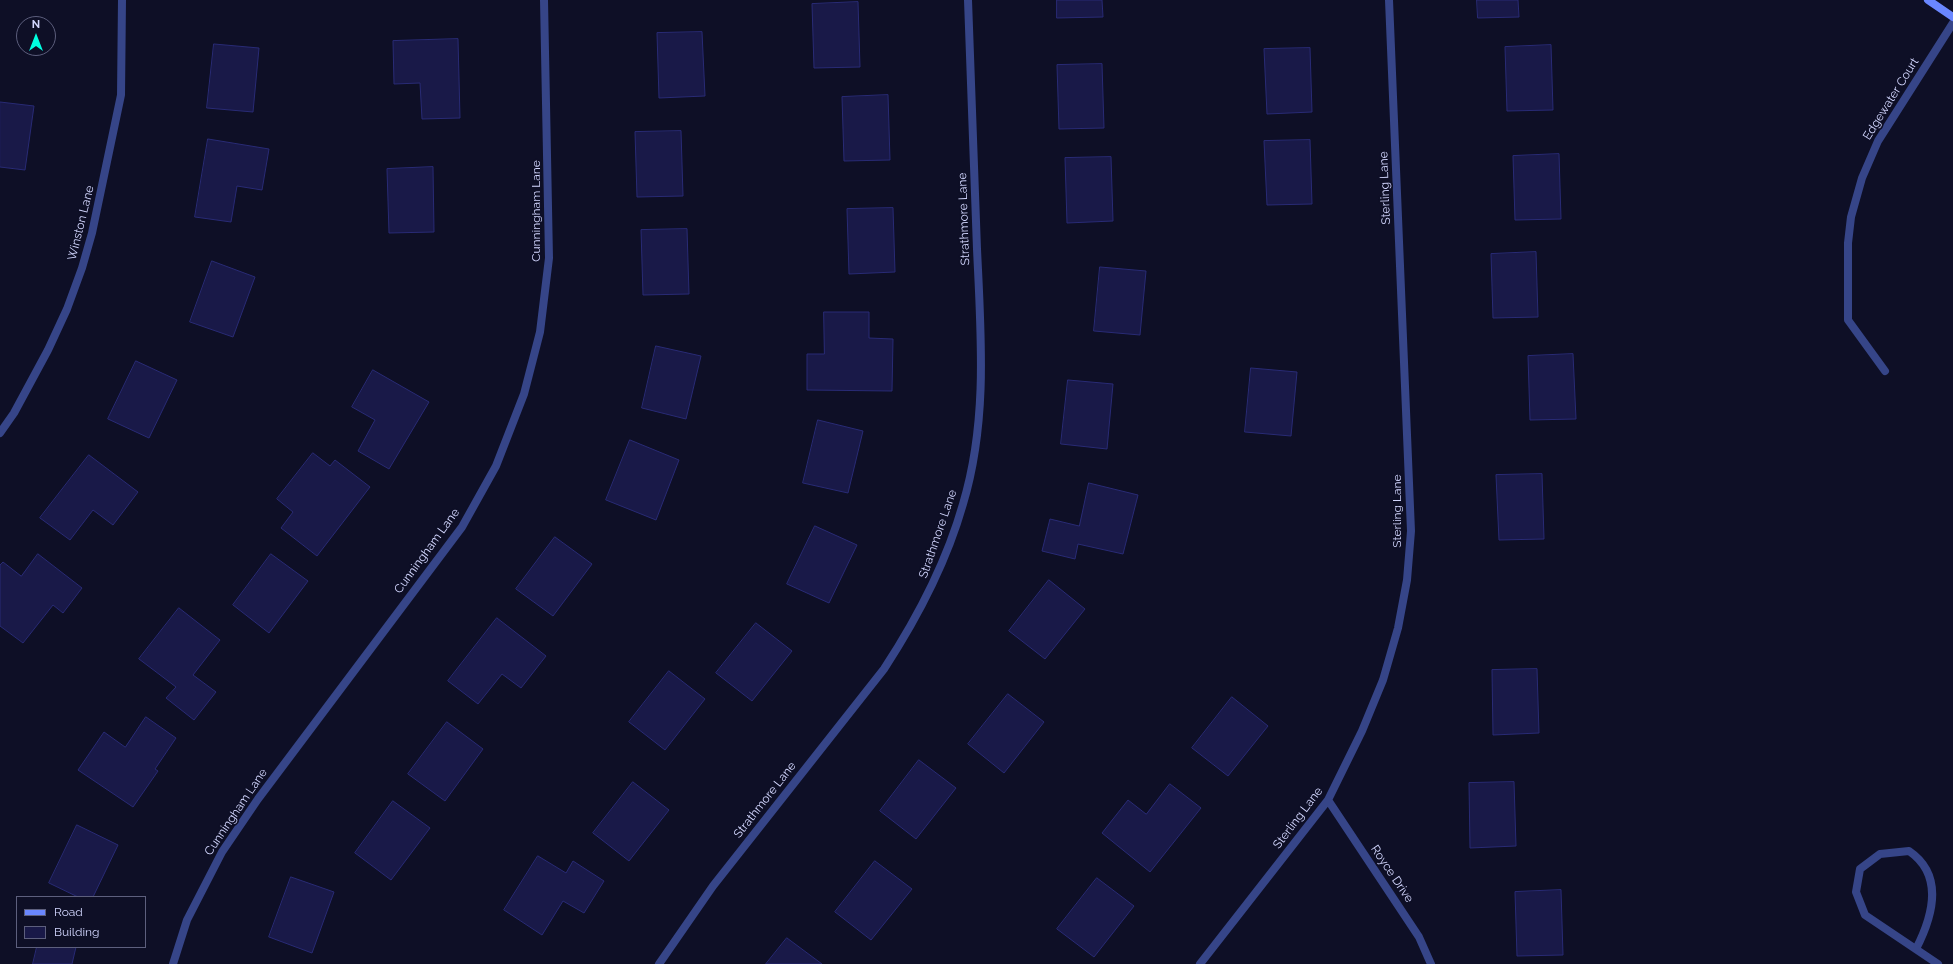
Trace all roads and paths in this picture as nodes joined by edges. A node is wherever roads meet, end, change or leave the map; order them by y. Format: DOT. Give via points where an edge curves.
graph roads {
  1 [pos="122,0"];
  2 [pos="544,0"];
  3 [pos="968,0"];
  4 [pos="1389,0"];
  5 [pos="1928,0"];
  6 [pos="1953,17"];
  7 [pos="1953,23"];
  8 [pos="1885,371"];
  9 [pos="0,433"];
  10 [pos="1328,800"];
  11 [pos="1916,949"];
  12 [pos="173,964"];
  13 [pos="659,964"];
  14 [pos="1200,964"];
  15 [pos="1431,964"];
  16 [pos="1938,964"];
  1 -- 9 [label="street, Winston Lane" via="121,95 92,233 64,316 22,399"];
  2 -- 12 [label="street, Cunningham Lane" via="549,258 540,332 524,394 496,466 462,527 258,799 222,852 187,920"];
  3 -- 13 [label="street, Strathmore Lane" via="982,368 977,438 964,504 940,570 906,636 884,669 713,886"];
  4 -- 10 [label="street, Sterling Lane" via="1411,531 1407,580 1398,628 1383,680 1362,731"];
  5 -- 6 [label="street"];
  7 -- 8 [label="street, Edgewater Court" via="1878,141 1862,178 1851,217 1848,243 1848,320"];
  10 -- 14 [label="street, Sterling Lane"];
  10 -- 15 [label="street, Royce Drive" via="1419,937"];
  11 -- 11 [label="street" via="1926,930 1933,899 1929,874 1920,859 1909,851 1880,854 1860,869 1856,892 1865,915"];
  11 -- 16 [label="street"];
}
